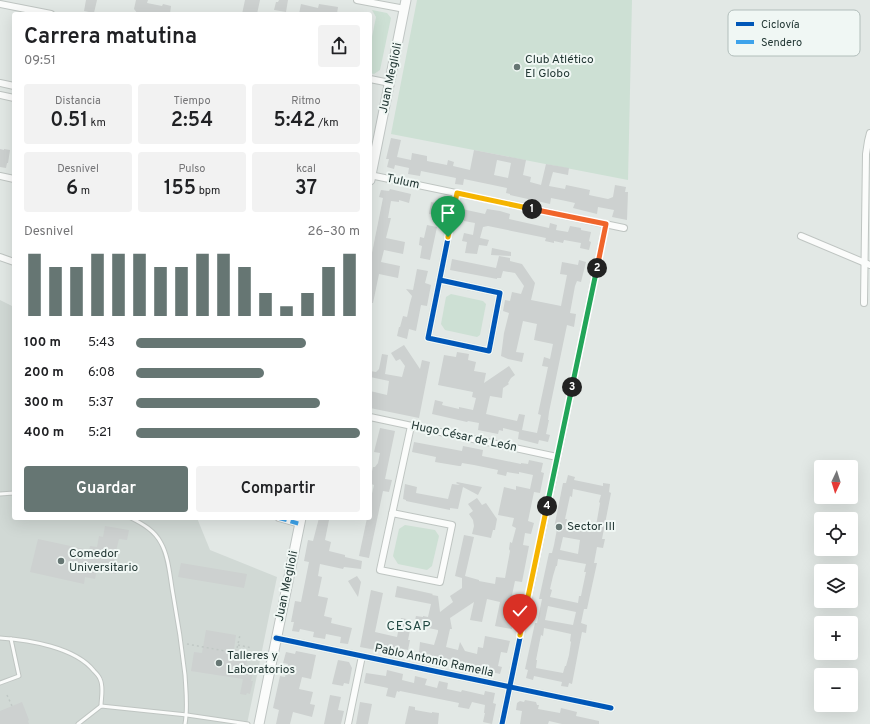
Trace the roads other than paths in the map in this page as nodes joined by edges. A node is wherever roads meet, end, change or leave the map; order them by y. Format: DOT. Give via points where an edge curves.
graph roads {
  1 [pos="357,0"];
  2 [pos="0,4"];
  3 [pos="406,5"];
  4 [pos="41,12"];
  5 [pos="372,79"];
  6 [pos="0,83"];
  7 [pos="390,83"];
  8 [pos="12,86"];
  9 [pos="0,95"];
  10 [pos="12,98"];
  11 [pos="870,133"];
  12 [pos="374,141"];
  13 [pos="372,159"];
  14 [pos="0,176"];
  15 [pos="372,177"];
  16 [pos="12,179"];
  17 [pos="457,193"];
  18 [pos="865,221"];
  19 [pos="606,224"];
  20 [pos="624,228"];
  21 [pos="870,229"];
  22 [pos="801,236"];
  23 [pos="0,257"];
  24 [pos="12,261"];
  25 [pos="867,264"];
  26 [pos="440,280"];
  27 [pos="864,303"];
  28 [pos="372,417"];
  29 [pos="411,426"];
  30 [pos="558,457"];
  31 [pos="12,493"];
  32 [pos="0,494"];
  33 [pos="392,513"];
  34 [pos="135,520"];
  35 [pos="300,521"];
  36 [pos="0,638"];
  37 [pos="276,638"];
  38 [pos="10,639"];
  39 [pos="362,656"];
  40 [pos="0,683"];
  41 [pos="510,687"];
  42 [pos="101,706"];
  43 [pos="611,708"];
  44 [pos="187,715"];
  45 [pos="78,724"];
  46 [pos="185,724"];
  47 [pos="248,724"];
  48 [pos="259,724"];
  49 [pos="348,724"];
  50 [pos="502,724"];
  1 -- 3 [label="street"];
  2 -- 4 [label="street"];
  3 -- 7 [label="main road, Juan Meglioli"];
  5 -- 7 [label="street"];
  6 -- 8 [label="street"];
  7 -- 12 [label="main road, Juan Meglioli"];
  9 -- 10 [label="street"];
  11 -- 18 [label="street" via="866,154"];
  12 -- 13 [label="main road, Juan Meglioli"];
  14 -- 16 [label="street"];
  15 -- 17 [label="street, Tulum"];
  17 -- 19 [label="street, Tulum"];
  17 -- 26 [label="street"];
  18 -- 21 [label="street"];
  18 -- 25 [label="street"];
  19 -- 20 [label="street, Tulum"];
  19 -- 30 [label="street"];
  22 -- 25 [label="street"];
  23 -- 24 [label="street"];
  25 -- 27 [label="street"];
  26 -- 26 [label="street" via="428,338 489,351 500,293"];
  28 -- 29 [label="street, Hugo César de León"];
  29 -- 30 [label="street, Hugo César de León"];
  29 -- 33 [label="street"];
  30 -- 41 [label="street"];
  31 -- 32 [label="lane"];
  33 -- 33 [label="street" via="380,570 440,582 452,525"];
  34 -- 44 [label="lane" via="146,525 156,535 162,544 167,562 181,643"];
  35 -- 37 [label="main road, Juan Meglioli"];
  36 -- 38 [label="lane"];
  37 -- 39 [label="street, Pablo Antonio Ramella"];
  37 -- 48 [label="main road, Juan Meglioli"];
  38 -- 40 [label="lane" via="19,676"];
  38 -- 42 [label="lane" via="47,645 70,653 90,665 100,678"];
  39 -- 41 [label="street, Pablo Antonio Ramella"];
  39 -- 49 [label="street"];
  41 -- 43 [label="street, Pablo Antonio Ramella"];
  41 -- 50 [label="street"];
  42 -- 44 [label="lane"];
  42 -- 45 [label="lane"];
  44 -- 46 [label="lane"];
  44 -- 47 [label="lane"];
}
